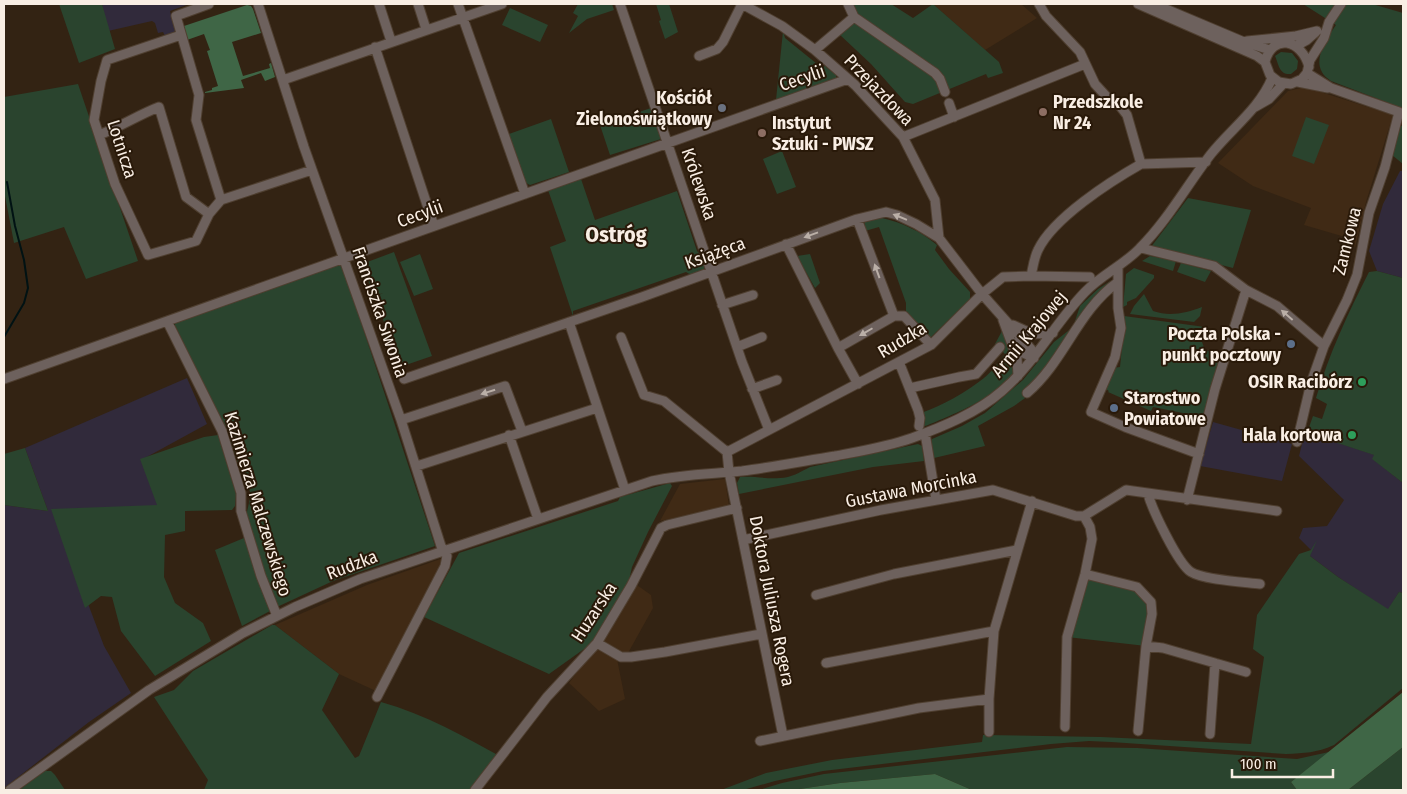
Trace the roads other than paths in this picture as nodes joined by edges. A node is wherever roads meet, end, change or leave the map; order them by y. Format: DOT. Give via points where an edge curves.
graph roads {
  1 [pos="209,4"];
  2 [pos="258,4"];
  3 [pos="379,4"];
  4 [pos="418,4"];
  5 [pos="458,4"];
  6 [pos="502,4"];
  7 [pos="620,4"];
  8 [pos="742,4"];
  9 [pos="848,4"];
  10 [pos="1040,4"];
  11 [pos="1138,4"];
  12 [pos="1154,4"];
  13 [pos="1341,4"];
  14 [pos="463,17"];
  15 [pos="854,17"];
  16 [pos="1329,22"];
  17 [pos="426,29"];
  18 [pos="1317,31"];
  19 [pos="181,35"];
  20 [pos="392,41"];
  21 [pos="1244,42"];
  22 [pos="1296,46"];
  23 [pos="375,48"];
  24 [pos="815,50"];
  25 [pos="1270,50"];
  26 [pos="700,56"];
  27 [pos="1265,62"];
  28 [pos="1085,64"];
  29 [pos="1308,70"];
  30 [pos="1272,78"];
  31 [pos="848,79"];
  32 [pos="283,80"];
  33 [pos="1298,82"];
  34 [pos="1283,84"];
  35 [pos="1331,88"];
  36 [pos="945,92"];
  37 [pos="949,104"];
  38 [pos="1253,108"];
  39 [pos="954,117"];
  40 [pos="99,135"];
  41 [pos="904,137"];
  42 [pos="668,142"];
  43 [pos="1206,162"];
  44 [pos="1142,164"];
  45 [pos="312,170"];
  46 [pos="525,194"];
  47 [pos="221,200"];
  48 [pos="209,214"];
  49 [pos="857,219"];
  50 [pos="434,226"];
  51 [pos="939,238"];
  52 [pos="786,244"];
  53 [pos="1141,248"];
  54 [pos="344,258"];
  55 [pos="1118,267"];
  56 [pos="711,271"];
  57 [pos="1031,276"];
  58 [pos="1090,277"];
  59 [pos="1118,282"];
  60 [pos="1246,290"];
  61 [pos="982,294"];
  62 [pos="753,295"];
  63 [pos="722,305"];
  64 [pos="894,316"];
  65 [pos="1005,320"];
  66 [pos="167,321"];
  67 [pos="569,322"];
  68 [pos="1053,333"];
  69 [pos="1009,335"];
  70 [pos="621,337"];
  71 [pos="762,337"];
  72 [pos="931,345"];
  73 [pos="1324,346"];
  74 [pos="737,347"];
  75 [pos="1000,347"];
  76 [pos="838,348"];
  77 [pos="1034,358"];
  78 [pos="899,362"];
  79 [pos="1018,376"];
  80 [pos="4,379"];
  81 [pos="404,379"];
  82 [pos="777,380"];
  83 [pos="858,384"];
  84 [pos="910,388"];
  85 [pos="752,389"];
  86 [pos="1027,393"];
  87 [pos="597,408"];
  88 [pos="401,420"];
  89 [pos="922,429"];
  90 [pos="769,430"];
  91 [pos="522,431"];
  92 [pos="508,436"];
  93 [pos="1297,442"];
  94 [pos="726,452"];
  95 [pos="1199,454"];
  96 [pos="416,466"];
  97 [pos="729,472"];
  98 [pos="625,490"];
  99 [pos="1148,494"];
  100 [pos="936,500"];
  101 [pos="1187,500"];
  102 [pos="1032,501"];
  103 [pos="737,508"];
  104 [pos="1277,511"];
  105 [pos="1084,516"];
  106 [pos="538,519"];
  107 [pos="743,540"];
  108 [pos="444,550"];
  109 [pos="1017,550"];
  110 [pos="1085,574"];
  111 [pos="1260,584"];
  112 [pos="816,595"];
  113 [pos="277,616"];
  114 [pos="994,631"];
  115 [pos="761,634"];
  116 [pos="596,643"];
  117 [pos="1146,646"];
  118 [pos="826,663"];
  119 [pos="1215,663"];
  120 [pos="1246,672"];
  121 [pos="377,697"];
  122 [pos="989,699"];
  123 [pos="1065,728"];
  124 [pos="1138,731"];
  125 [pos="990,732"];
  126 [pos="1210,734"];
  127 [pos="783,736"];
  128 [pos="760,741"];
  129 [pos="10,790"];
  130 [pos="475,790"];
  1 -- 19 [label="street" via="176,16"];
  2 -- 32 [label="street, Franciszka Siwonia"];
  3 -- 20 [label="street"];
  4 -- 17 [label="street"];
  5 -- 14 [label="street"];
  6 -- 14 [label="street"];
  7 -- 42 [label="street, Królewska"];
  8 -- 24 [label="street, Przejazdowa" via="782,26"];
  8 -- 26 [label="street" via="723,42 717,49"];
  9 -- 15 [label="street"];
  10 -- 28 [label="street" via="1046,16 1080,52"];
  11 -- 27 [label="street"];
  12 -- 21 [label="street"];
  13 -- 16 [label="street"];
  14 -- 17 [label="street"];
  14 -- 46 [label="street"];
  15 -- 24 [label="street"];
  15 -- 36 [label="street" via="935,73"];
  16 -- 18 [label="street"];
  16 -- 29 [label="street"];
  17 -- 20 [label="street"];
  18 -- 21 [label="street"];
  18 -- 22 [label="street"];
  19 -- 40 [label="street, Lotnicza" via="107,60 94,120"];
  19 -- 47 [label="street" via="199,95 196,120"];
  20 -- 23 [label="street"];
  21 -- 25 [label="street"];
  22 -- 25 [label="street" via="1283,43"];
  22 -- 29 [label="street" via="1305,55"];
  23 -- 32 [label="street"];
  23 -- 50 [label="street"];
  24 -- 31 [label="street, Przejazdowa"];
  25 -- 27 [label="street"];
  27 -- 30 [label="street"];
  28 -- 39 [label="street"];
  28 -- 44 [label="street" via="1095,84 1127,115"];
  29 -- 33 [label="street"];
  29 -- 35 [label="street, Zamkowa"];
  30 -- 34 [label="street"];
  30 -- 38 [label="street, Armii Krajowej"];
  31 -- 41 [label="street, Przejazdowa"];
  31 -- 42 [label="street, Cecylii"];
  32 -- 45 [label="street, Franciszka Siwonia"];
  33 -- 34 [label="street"];
  33 -- 35 [label="street, Zamkowa"];
  34 -- 38 [label="street, Armii Krajowej" via="1269,99"];
  35 -- 73 [label="street, Zamkowa" via="1399,112 1369,213 1357,275"];
  37 -- 39 [label="street"];
  38 -- 43 [label="street, Armii Krajowej"];
  39 -- 41 [label="street"];
  40 -- 48 [label="street" via="159,107 186,197"];
  40 -- 48 [label="street, Lotnicza" via="116,184 148,255 196,241"];
  41 -- 51 [label="street, Przejazdowa" via="936,200"];
  42 -- 46 [label="street, Cecylii"];
  42 -- 56 [label="street, Królewska"];
  43 -- 44 [label="street"];
  43 -- 53 [label="street, Armii Krajowej"];
  44 -- 57 [label="street" via="1062,219 1040,246"];
  45 -- 47 [label="street"];
  45 -- 54 [label="street, Franciszka Siwonia"];
  46 -- 50 [label="street, Cecylii"];
  47 -- 48 [label="street"];
  51 -- 49 [label="street, Książęca, one-way" via="897,214 886,212"];
  49 -- 52 [label="street, Książęca, one-way"];
  64 -- 49 [label="street, one-way"];
  50 -- 54 [label="street, Cecylii"];
  51 -- 61 [label="street, Książęca"];
  52 -- 56 [label="street, Książęca"];
  52 -- 76 [label="street"];
  53 -- 55 [label="street, Armii Krajowej"];
  53 -- 60 [label="street" via="1214,266"];
  54 -- 66 [label="street, Cecylii"];
  54 -- 88 [label="street, Franciszka Siwonia"];
  55 -- 59 [label="street"];
  55 -- 68 [label="street, Armii Krajowej" via="1086,291"];
  56 -- 63 [label="street, Królewska"];
  56 -- 67 [label="street, Książęca"];
  57 -- 58 [label="street, Rudzka"];
  57 -- 61 [label="street, Rudzka" via="1003,277"];
  59 -- 86 [label="street" via="1093,306 1048,374"];
  59 -- 95 [label="street" via="1121,328 1116,357 1091,412 1125,428"];
  73 -- 60 [label="street, one-way" via="1277,306"];
  60 -- 95 [label="street" via="1226,350"];
  61 -- 65 [label="street, Książęca"];
  61 -- 72 [label="street, Rudzka"];
  62 -- 63 [label="street"];
  63 -- 74 [label="street, Królewska"];
  64 -- 72 [label="street" via="904,316"];
  64 -- 76 [label="street, one-way"];
  65 -- 68 [label="street, Książęca" via="1033,334"];
  65 -- 69 [label="street, Książęca"];
  65 -- 77 [label="street, Książęca" via="1031,349"];
  66 -- 80 [label="street, Cecylii"];
  66 -- 113 [label="street, Kazimierza Malczewskiego" via="222,431 241,493 241,511"];
  67 -- 81 [label="street, Książęca"];
  67 -- 87 [label="street"];
  68 -- 77 [label="street, Armii Krajowej"];
  69 -- 77 [label="street, Książęca" via="1023,353"];
  69 -- 79 [label="street, Książęca" via="1017,358"];
  70 -- 94 [label="street" via="644,395 664,401"];
  71 -- 74 [label="street"];
  72 -- 78 [label="street, Rudzka"];
  73 -- 93 [label="street, Zamkowa"];
  74 -- 85 [label="street, Królewska"];
  75 -- 84 [label="street" via="976,374"];
  76 -- 83 [label="street"];
  77 -- 79 [label="street, Armii Krajowej"];
  78 -- 83 [label="street, Rudzka"];
  78 -- 84 [label="street"];
  79 -- 89 [label="street, Armii Krajowej" via="984,405"];
  82 -- 85 [label="street"];
  83 -- 90 [label="street, Rudzka"];
  84 -- 89 [label="street"];
  85 -- 90 [label="street, Królewska"];
  87 -- 91 [label="street"];
  87 -- 98 [label="street"];
  91 -- 88 [label="street, one-way" via="505,386"];
  88 -- 96 [label="street, Franciszka Siwonia"];
  89 -- 97 [label="street, Armii Krajowej" via="898,442 870,449 771,468"];
  89 -- 100 [label="street"];
  90 -- 94 [label="street, Rudzka"];
  91 -- 92 [label="street"];
  92 -- 96 [label="street"];
  92 -- 106 [label="street"];
  94 -- 97 [label="street"];
  95 -- 101 [label="street"];
  96 -- 108 [label="street, Franciszka Siwonia"];
  97 -- 98 [label="street, Rudzka" via="661,479"];
  97 -- 103 [label="street, Doktora Juliusza Rogera"];
  98 -- 106 [label="street, Rudzka"];
  99 -- 101 [label="street"];
  99 -- 105 [label="street" via="1126,490"];
  99 -- 111 [label="street" via="1191,572"];
  100 -- 102 [label="street, Gustawa Morcinka" via="993,490"];
  100 -- 107 [label="street, Gustawa Morcinka"];
  101 -- 104 [label="street"];
  102 -- 105 [label="street, Gustawa Morcinka"];
  102 -- 109 [label="street"];
  103 -- 107 [label="street, Doktora Juliusza Rogera"];
  103 -- 116 [label="street, Huzarska" via="662,527"];
  105 -- 110 [label="street" via="1093,535"];
  106 -- 108 [label="street, Rudzka"];
  107 -- 115 [label="street, Doktora Juliusza Rogera"];
  108 -- 113 [label="street, Rudzka" via="360,579"];
  108 -- 121 [label="street" via="447,556 444,566"];
  109 -- 112 [label="street" via="894,574"];
  109 -- 114 [label="street"];
  110 -- 117 [label="street" via="1137,587 1151,602"];
  110 -- 123 [label="street" via="1067,637"];
  113 -- 129 [label="street, Rudzka" via="149,690"];
  114 -- 118 [label="street"];
  114 -- 122 [label="street"];
  115 -- 116 [label="street" via="631,657 621,657"];
  115 -- 127 [label="street, Doktora Juliusza Rogera"];
  116 -- 130 [label="street, Huzarska" via="547,697"];
  117 -- 119 [label="street"];
  117 -- 124 [label="street"];
  119 -- 120 [label="street"];
  119 -- 126 [label="street"];
  122 -- 125 [label="street"];
  122 -- 127 [label="street" via="919,708"];
  127 -- 128 [label="street"];
}
